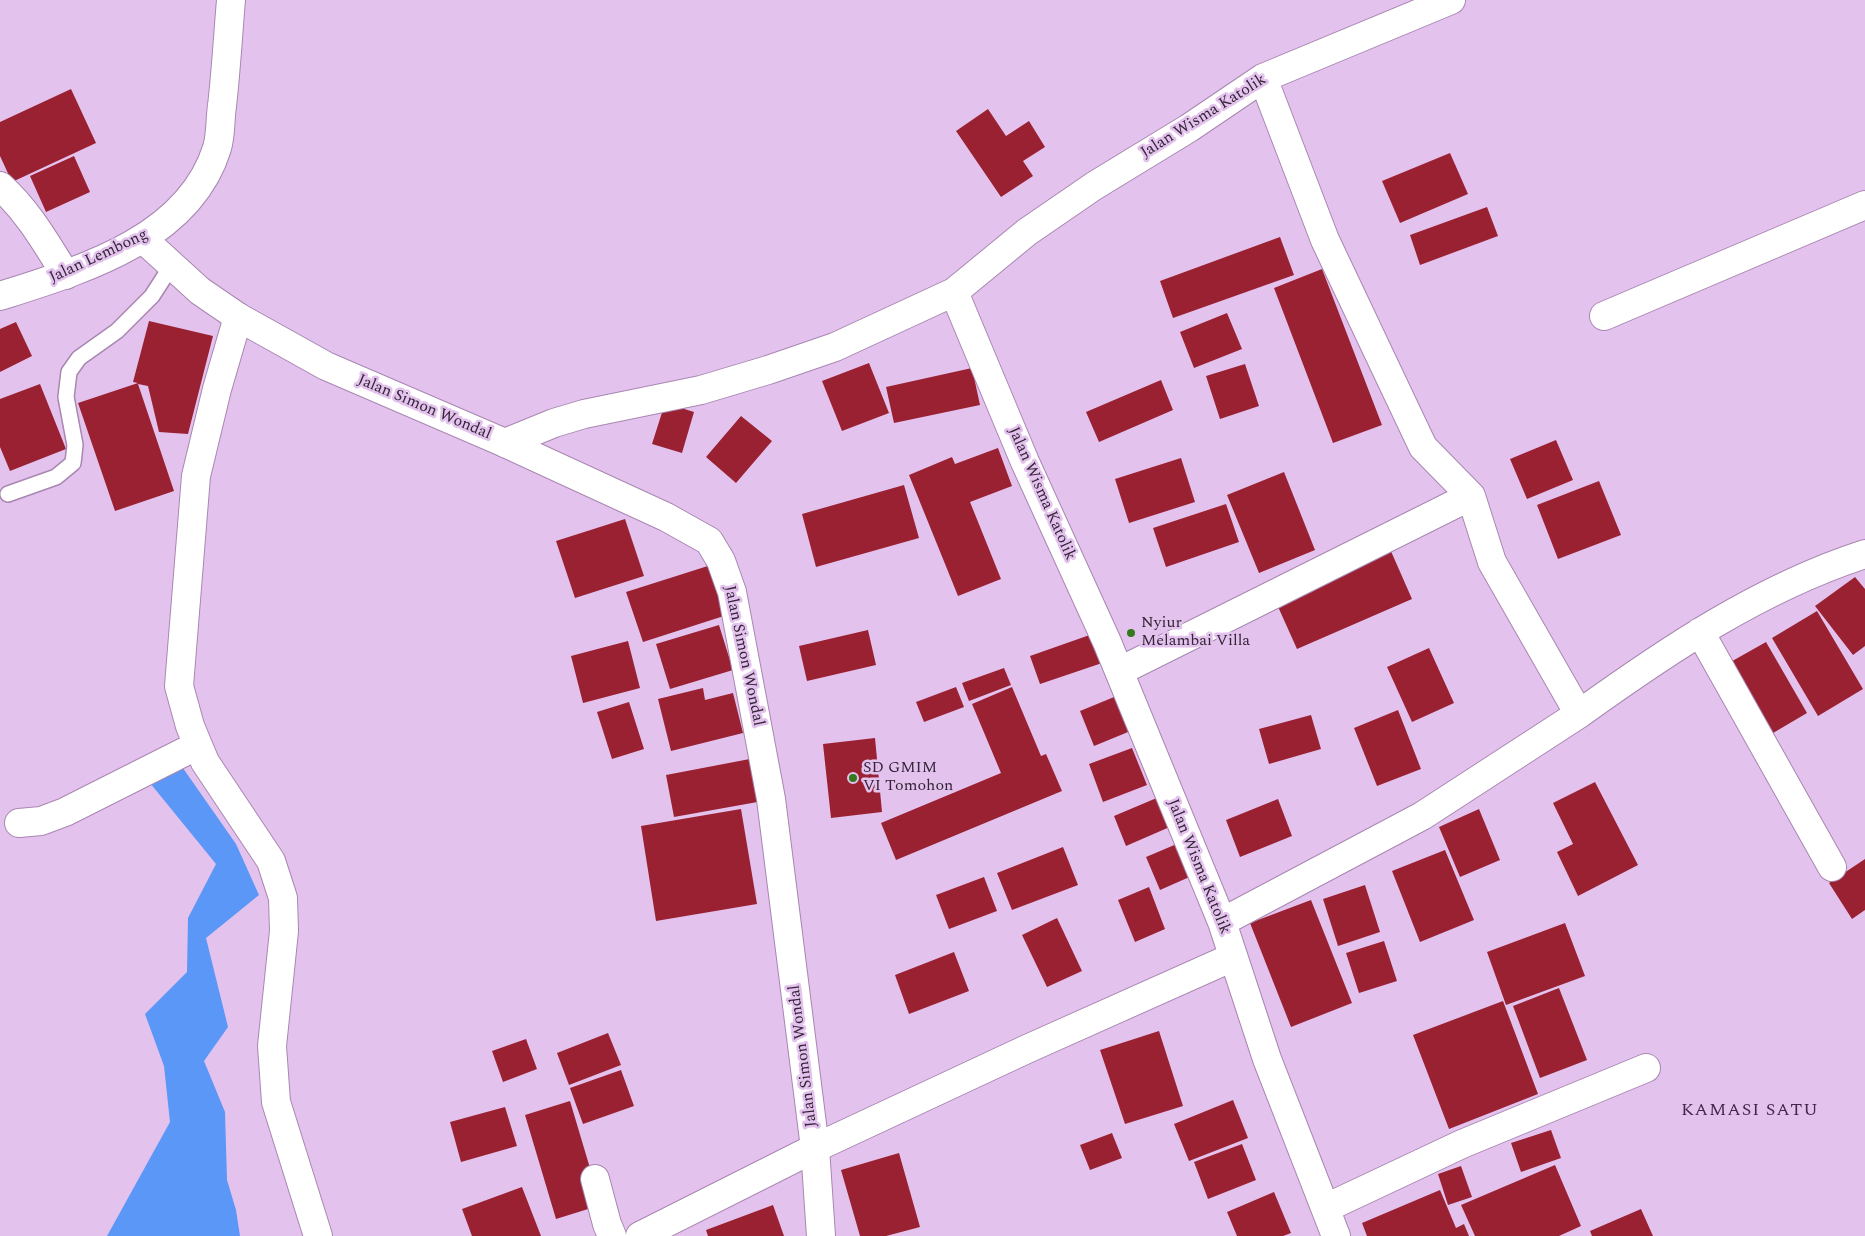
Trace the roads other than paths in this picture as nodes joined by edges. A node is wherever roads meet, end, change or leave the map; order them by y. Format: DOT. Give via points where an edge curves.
graph roads {
  1 [pos="231,0"];
  2 [pos="1451,0"];
  3 [pos="1263,78"];
  4 [pos="0,186"];
  5 [pos="1865,205"];
  6 [pos="143,239"];
  7 [pos="172,265"];
  8 [pos="66,275"];
  9 [pos="954,292"];
  10 [pos="0,296"];
  11 [pos="1604,316"];
  12 [pos="238,317"];
  13 [pos="505,443"];
  14 [pos="8,494"];
  15 [pos="1471,496"];
  16 [pos="1865,554"];
  17 [pos="1700,632"];
  18 [pos="1120,671"];
  19 [pos="1579,714"];
  20 [pos="198,746"];
  21 [pos="19,823"];
  22 [pos="1832,867"];
  23 [pos="1222,922"];
  24 [pos="1233,957"];
  25 [pos="1646,1068"];
  26 [pos="815,1148"];
  27 [pos="595,1179"];
  28 [pos="1326,1208"];
  29 [pos="318,1236"];
  30 [pos="612,1236"];
  31 [pos="640,1236"];
  32 [pos="821,1236"];
  33 [pos="1336,1236"];
  1 -- 6 [label="street, Jalan Lembong" via="217,147 196,192 165,224"];
  2 -- 3 [label="street, Jalan Wisma Katolik"];
  3 -- 9 [label="street, Jalan Wisma Katolik" via="1027,232"];
  3 -- 15 [label="street" via="1325,240 1423,447"];
  4 -- 8 [label="street" via="16,200"];
  5 -- 11 [label="street"];
  6 -- 7 [label="street, Jalan Simon Wondal"];
  6 -- 8 [label="street, Jalan Lembong"];
  7 -- 12 [label="street, Jalan Simon Wondal" via="200,291"];
  7 -- 14 [label="lane" via="152,296 117,331 80,358 69,372 66,397 75,445 73,463 56,477"];
  8 -- 10 [label="street, Jalan Lembong"];
  9 -- 13 [label="street" via="835,346 768,370 701,390 584,414"];
  9 -- 18 [label="street, Jalan Wisma Katolik" via="1025,462"];
  12 -- 13 [label="street, Jalan Simon Wondal" via="326,366"];
  12 -- 20 [label="street" via="196,476 180,686"];
  13 -- 26 [label="street, Jalan Simon Wondal" via="666,516 709,541 721,562 732,592 771,799"];
  15 -- 18 [label="street"];
  15 -- 19 [label="street" via="1492,562"];
  16 -- 17 [label="street" via="1820,568"];
  17 -- 19 [label="street" via="1664,653"];
  17 -- 22 [label="street"];
  18 -- 23 [label="street, Jalan Wisma Katolik"];
  19 -- 23 [label="street" via="1422,816"];
  20 -- 21 [label="street" via="60,814 41,821"];
  20 -- 29 [label="street" via="205,762 271,860 283,898 284,931 272,1046 276,1102"];
  23 -- 24 [label="street, Jalan Wisma Katolik"];
  24 -- 26 [label="street"];
  24 -- 28 [label="street, Jalan Wisma Katolik" via="1267,1059"];
  25 -- 28 [label="street" via="1462,1144"];
  26 -- 31 [label="street"];
  26 -- 32 [label="street, Jalan Simon Wondal"];
  27 -- 30 [label="street"];
  28 -- 33 [label="street, Jalan Wisma Katolik"];
}
